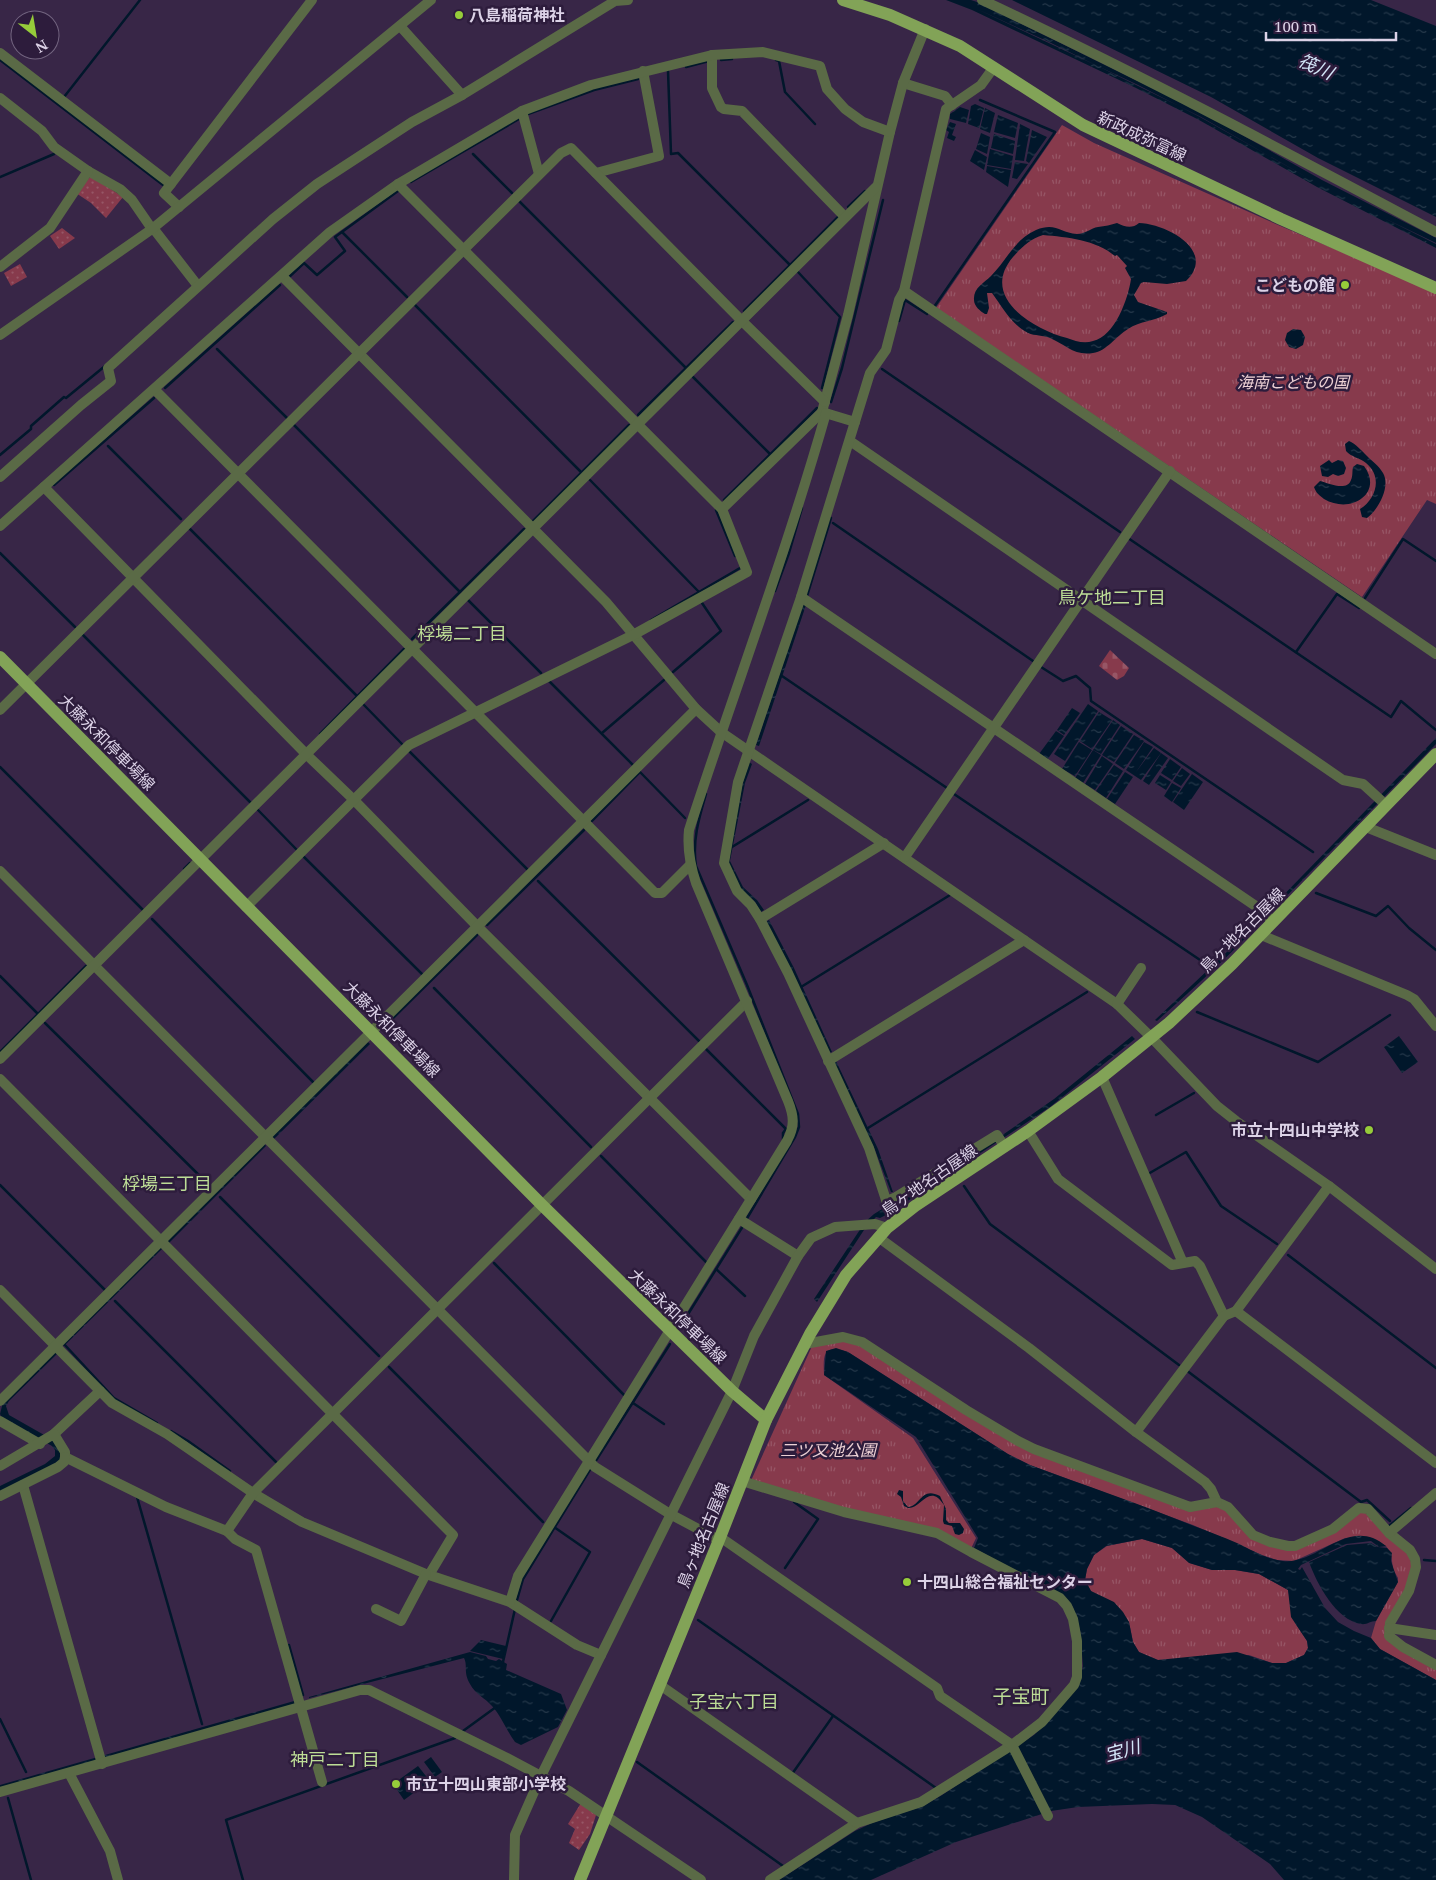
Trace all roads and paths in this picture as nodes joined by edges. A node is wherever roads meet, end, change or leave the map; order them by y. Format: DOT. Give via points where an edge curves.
graph roads {
  1 [pos="312,0"];
  2 [pos="431,0"];
  3 [pos="628,0"];
  4 [pos="843,0"];
  5 [pos="982,0"];
  6 [pos="615,1"];
  7 [pos="400,26"];
  8 [pos="925,29"];
  9 [pos="0,53"];
  10 [pos="712,55"];
  11 [pos="994,67"];
  12 [pos="643,71"];
  13 [pos="903,83"];
  14 [pos="462,95"];
  15 [pos="0,98"];
  16 [pos="952,105"];
  17 [pos="522,111"];
  18 [pos="890,132"];
  19 [pos="88,171"];
  20 [pos="596,173"];
  21 [pos="539,174"];
  22 [pos="170,184"];
  23 [pos="398,184"];
  24 [pos="876,187"];
  25 [pos="179,207"];
  26 [pos="846,217"];
  27 [pos="152,228"];
  28 [pos="1436,232"];
  29 [pos="464,248"];
  30 [pos="0,267"];
  31 [pos="282,276"];
  32 [pos="198,286"];
  33 [pos="1436,288"];
  34 [pos="904,291"];
  35 [pos="742,321"];
  36 [pos="0,335"];
  37 [pos="358,353"];
  38 [pos="155,390"];
  39 [pos="825,402"];
  40 [pos="824,413"];
  41 [pos="855,422"];
  42 [pos="638,424"];
  43 [pos="850,441"];
  44 [pos="1170,471"];
  45 [pos="238,473"];
  46 [pos="0,477"];
  47 [pos="44,487"];
  48 [pos="722,509"];
  49 [pos="0,526"];
  50 [pos="532,529"];
  51 [pos="133,576"];
  52 [pos="801,598"];
  53 [pos="1081,600"];
  54 [pos="634,635"];
  55 [pos="412,648"];
  56 [pos="1436,654"];
  57 [pos="0,657"];
  58 [pos="27,683"];
  59 [pos="696,709"];
  60 [pos="0,710"];
  61 [pos="475,712"];
  62 [pos="992,728"];
  63 [pos="721,732"];
  64 [pos="749,750"];
  65 [pos="1436,754"];
  66 [pos="307,756"];
  67 [pos="354,800"];
  68 [pos="1382,802"];
  69 [pos="583,821"];
  70 [pos="1366,827"];
  71 [pos="884,844"];
  72 [pos="1436,855"];
  73 [pos="905,857"];
  74 [pos="201,859"];
  75 [pos="690,865"];
  76 [pos="0,871"];
  77 [pos="246,907"];
  78 [pos="760,920"];
  79 [pos="1273,922"];
  80 [pos="478,927"];
  81 [pos="1261,935"];
  82 [pos="1024,940"];
  83 [pos="94,965"];
  84 [pos="1141,968"];
  85 [pos="747,1001"];
  86 [pos="1117,1004"];
  87 [pos="1436,1026"];
  88 [pos="372,1032"];
  89 [pos="1152,1038"];
  90 [pos="0,1059"];
  91 [pos="828,1061"];
  92 [pos="1102,1077"];
  93 [pos="0,1079"];
  94 [pos="650,1097"];
  95 [pos="1028,1131"];
  96 [pos="264,1138"];
  97 [pos="1001,1142"];
  98 [pos="1329,1186"];
  99 [pos="751,1199"];
  100 [pos="887,1202"];
  101 [pos="542,1205"];
  102 [pos="739,1220"];
  103 [pos="888,1222"];
  104 [pos="878,1237"];
  105 [pos="160,1241"];
  106 [pos="798,1256"];
  107 [pos="1182,1262"];
  108 [pos="1436,1269"];
  109 [pos="0,1290"];
  110 [pos="437,1310"];
  111 [pos="1236,1311"];
  112 [pos="1224,1316"];
  113 [pos="671,1331"];
  114 [pos="805,1344"];
  115 [pos="55,1345"];
  116 [pos="732,1391"];
  117 [pos="100,1392"];
  118 [pos="0,1401"];
  119 [pos="333,1412"];
  120 [pos="766,1420"];
  121 [pos="0,1421"];
  122 [pos="1136,1432"];
  123 [pos="46,1439"];
  124 [pos="65,1457"];
  125 [pos="589,1462"];
  126 [pos="1436,1463"];
  127 [pos="0,1466"];
  128 [pos="742,1481"];
  129 [pos="22,1485"];
  130 [pos="253,1493"];
  131 [pos="1436,1493"];
  132 [pos="0,1496"];
  133 [pos="1217,1502"];
  134 [pos="670,1514"];
  135 [pos="227,1532"];
  136 [pos="1390,1533"];
  137 [pos="720,1538"];
  138 [pos="427,1575"];
  139 [pos="510,1602"];
  140 [pos="376,1609"];
  141 [pos="1389,1628"];
  142 [pos="1436,1635"];
  143 [pos="601,1655"];
  144 [pos="1436,1665"];
  145 [pos="660,1685"];
  146 [pos="300,1708"];
  147 [pos="1012,1745"];
  148 [pos="101,1760"];
  149 [pos="69,1773"];
  150 [pos="541,1776"];
  151 [pos="322,1782"];
  152 [pos="0,1792"];
  153 [pos="607,1816"];
  154 [pos="1048,1816"];
  155 [pos="857,1823"];
  156 [pos="118,1880"];
  157 [pos="514,1880"];
  158 [pos="580,1880"];
  159 [pos="701,1880"];
  160 [pos="770,1880"];
  1 -- 22 [label="street"];
  2 -- 7 [label="street"];
  3 -- 6 [label="street"];
  4 -- 8 [label="main road, 新政成弥富線"];
  5 -- 28 [label="street" via="1217,115"];
  6 -- 14 [label="street"];
  7 -- 14 [label="street"];
  7 -- 25 [label="street"];
  8 -- 11 [label="main road, 新政成弥富線"];
  8 -- 13 [label="street"];
  9 -- 22 [label="street"];
  10 -- 12 [label="street"];
  10 -- 18 [label="street" via="763,52 820,66 827,89 845,109 863,122"];
  10 -- 26 [label="street" via="712,88 721,107 742,111"];
  11 -- 16 [label="street" via="981,85"];
  11 -- 33 [label="main road, 新政成弥富線" via="1091,130"];
  12 -- 17 [label="street" via="591,84"];
  12 -- 20 [label="street" via="659,156"];
  13 -- 16 [label="street" via="944,96"];
  13 -- 18 [label="street"];
  14 -- 32 [label="street" via="412,122 317,184"];
  15 -- 19 [label="street"];
  16 -- 34 [label="street" via="946,109"];
  17 -- 21 [label="street"];
  17 -- 23 [label="street"];
  18 -- 24 [label="street"];
  19 -- 27 [label="street" via="120,189"];
  19 -- 30 [label="street" via="50,228"];
  20 -- 21 [label="street" via="571,148"];
  20 -- 35 [label="street"];
  21 -- 29 [label="street"];
  22 -- 25 [label="street" via="164,193"];
  23 -- 29 [label="street"];
  23 -- 31 [label="street" via="330,232"];
  24 -- 26 [label="street"];
  24 -- 39 [label="street"];
  25 -- 27 [label="street"];
  26 -- 35 [label="street"];
  27 -- 32 [label="street"];
  27 -- 36 [label="street"];
  29 -- 37 [label="street"];
  29 -- 42 [label="street"];
  31 -- 37 [label="street"];
  31 -- 38 [label="street"];
  32 -- 46 [label="street" via="108,368 111,381"];
  34 -- 41 [label="street" via="886,350 870,373"];
  34 -- 44 [label="street"];
  35 -- 39 [label="street"];
  35 -- 42 [label="street"];
  37 -- 45 [label="street"];
  37 -- 50 [label="street"];
  38 -- 45 [label="street"];
  38 -- 47 [label="street"];
  39 -- 40 [label="street"];
  40 -- 41 [label="street"];
  40 -- 48 [label="street"];
  40 -- 63 [label="street" via="782,557"];
  41 -- 43 [label="street"];
  42 -- 48 [label="street"];
  42 -- 50 [label="street"];
  43 -- 52 [label="street"];
  43 -- 53 [label="street"];
  44 -- 53 [label="street"];
  44 -- 56 [label="street"];
  45 -- 51 [label="street"];
  45 -- 55 [label="street"];
  47 -- 49 [label="street"];
  47 -- 51 [label="street"];
  48 -- 54 [label="street" via="747,572"];
  50 -- 54 [label="street" via="606,602"];
  50 -- 55 [label="street"];
  51 -- 58 [label="street"];
  51 -- 66 [label="street"];
  52 -- 62 [label="street"];
  52 -- 64 [label="street"];
  53 -- 62 [label="street"];
  53 -- 68 [label="street" via="1343,780 1362,784"];
  54 -- 59 [label="street"];
  54 -- 61 [label="street"];
  55 -- 61 [label="street"];
  55 -- 66 [label="street"];
  57 -- 58 [label="main road, 大藤永和停車場線"];
  58 -- 60 [label="street"];
  58 -- 74 [label="main road, 大藤永和停車場線"];
  59 -- 63 [label="street"];
  59 -- 69 [label="street"];
  61 -- 67 [label="street" via="409,745"];
  61 -- 69 [label="street"];
  62 -- 73 [label="street"];
  62 -- 79 [label="street" via="1263,912"];
  63 -- 64 [label="street"];
  63 -- 75 [label="street" via="689,830"];
  64 -- 71 [label="street"];
  64 -- 78 [label="street" via="738,782 724,863 737,892 751,905"];
  65 -- 68 [label="main road, 鳥ヶ地名古屋線"];
  66 -- 67 [label="street"];
  66 -- 74 [label="street"];
  67 -- 77 [label="street"];
  67 -- 80 [label="street"];
  68 -- 70 [label="main road, 鳥ヶ地名古屋線"];
  69 -- 75 [label="street" via="655,893 662,892"];
  69 -- 80 [label="street"];
  70 -- 72 [label="street"];
  70 -- 79 [label="main road, 鳥ヶ地名古屋線"];
  71 -- 73 [label="street"];
  71 -- 78 [label="street"];
  73 -- 82 [label="street"];
  74 -- 77 [label="main road, 大藤永和停車場線"];
  74 -- 83 [label="street"];
  75 -- 85 [label="street"];
  76 -- 83 [label="street"];
  77 -- 88 [label="main road, 大藤永和停車場線"];
  78 -- 91 [label="street"];
  79 -- 81 [label="main road, 鳥ヶ地名古屋線"];
  80 -- 88 [label="street"];
  80 -- 94 [label="street"];
  81 -- 87 [label="street" via="1407,995"];
  81 -- 89 [label="main road, 鳥ヶ地名古屋線"];
  82 -- 86 [label="street"];
  82 -- 91 [label="street"];
  83 -- 90 [label="street"];
  83 -- 96 [label="street"];
  84 -- 86 [label="street"];
  85 -- 94 [label="street"];
  85 -- 99 [label="street" via="794,1115 787,1141"];
  86 -- 89 [label="street"];
  88 -- 96 [label="street"];
  88 -- 101 [label="main road, 大藤永和停車場線"];
  89 -- 92 [label="main road, 鳥ヶ地名古屋線"];
  89 -- 98 [label="street" via="1217,1106"];
  91 -- 100 [label="street" via="869,1148"];
  92 -- 95 [label="main road, 鳥ヶ地名古屋線"];
  92 -- 107 [label="street"];
  93 -- 105 [label="street"];
  94 -- 99 [label="street"];
  94 -- 101 [label="street"];
  95 -- 97 [label="main road, 鳥ヶ地名古屋線"];
  95 -- 107 [label="street" via="1058,1179 1172,1265"];
  96 -- 105 [label="street"];
  96 -- 110 [label="street"];
  97 -- 100 [label="street" via="997,1135"];
  97 -- 103 [label="main road, 鳥ヶ地名古屋線"];
  98 -- 108 [label="street"];
  98 -- 111 [label="street"];
  99 -- 102 [label="street"];
  100 -- 103 [label="street"];
  101 -- 110 [label="street"];
  101 -- 113 [label="main road, 大藤永和停車場線"];
  102 -- 106 [label="street"];
  102 -- 113 [label="street"];
  103 -- 104 [label="main road, 鳥ヶ地名古屋線"];
  103 -- 106 [label="street" via="835,1227 811,1238"];
  104 -- 114 [label="main road, 鳥ヶ地名古屋線" via="846,1274"];
  104 -- 122 [label="street"];
  105 -- 115 [label="street"];
  105 -- 119 [label="street"];
  106 -- 116 [label="street" via="754,1336"];
  107 -- 112 [label="street" via="1195,1261 1200,1266"];
  109 -- 115 [label="street"];
  110 -- 119 [label="street"];
  110 -- 125 [label="street"];
  111 -- 112 [label="street"];
  111 -- 126 [label="street"];
  112 -- 122 [label="street"];
  113 -- 116 [label="main road, 大藤永和停車場線"];
  113 -- 125 [label="street"];
  114 -- 120 [label="main road, 鳥ヶ地名古屋線"];
  114 -- 133 [label="street" via="843,1337 862,1342 966,1410 1034,1449 1190,1507"];
  115 -- 117 [label="street"];
  115 -- 118 [label="street"];
  116 -- 120 [label="main road, 大藤永和停車場線"];
  116 -- 134 [label="street"];
  117 -- 123 [label="street"];
  117 -- 130 [label="street" via="112,1403 182,1443"];
  119 -- 130 [label="street"];
  119 -- 138 [label="street" via="453,1535"];
  120 -- 128 [label="main road, 鳥ヶ地名古屋線"];
  121 -- 123 [label="street"];
  122 -- 133 [label="street" via="1205,1482"];
  123 -- 124 [label="street" via="65,1452"];
  123 -- 127 [label="street"];
  124 -- 129 [label="street" via="58,1467"];
  124 -- 135 [label="street" via="166,1507"];
  125 -- 134 [label="street"];
  125 -- 139 [label="street" via="518,1576"];
  128 -- 137 [label="main road, 鳥ヶ地名古屋線"];
  128 -- 147 [label="street" via="844,1512 938,1533 1060,1598 1073,1619 1077,1677 1074,1685 1042,1722"];
  129 -- 132 [label="street"];
  129 -- 148 [label="street"];
  130 -- 135 [label="street"];
  130 -- 138 [label="street" via="302,1522"];
  131 -- 136 [label="street"];
  133 -- 136 [label="street" via="1228,1507 1252,1535 1288,1546 1333,1529 1364,1507"];
  134 -- 137 [label="street"];
  134 -- 143 [label="street"];
  135 -- 146 [label="street" via="256,1550"];
  136 -- 141 [label="street" via="1410,1550 1416,1567 1409,1591"];
  137 -- 145 [label="main road, 鳥ヶ地名古屋線"];
  137 -- 147 [label="street" via="937,1688 940,1696"];
  138 -- 139 [label="street"];
  138 -- 140 [label="street" via="401,1621"];
  139 -- 143 [label="street" via="576,1644"];
  141 -- 142 [label="street"];
  141 -- 144 [label="street" via="1389,1636 1394,1641"];
  143 -- 150 [label="street"];
  145 -- 153 [label="main road, 鳥ヶ地名古屋線"];
  145 -- 155 [label="street"];
  146 -- 148 [label="street"];
  146 -- 150 [label="street" via="369,1690"];
  146 -- 151 [label="street"];
  147 -- 154 [label="street"];
  147 -- 155 [label="street" via="921,1802"];
  148 -- 149 [label="street"];
  149 -- 152 [label="street"];
  149 -- 156 [label="street" via="110,1851"];
  150 -- 153 [label="street"];
  150 -- 157 [label="street" via="514,1835"];
  153 -- 158 [label="main road, 鳥ヶ地名古屋線"];
  153 -- 159 [label="street"];
  155 -- 160 [label="street"];
}
